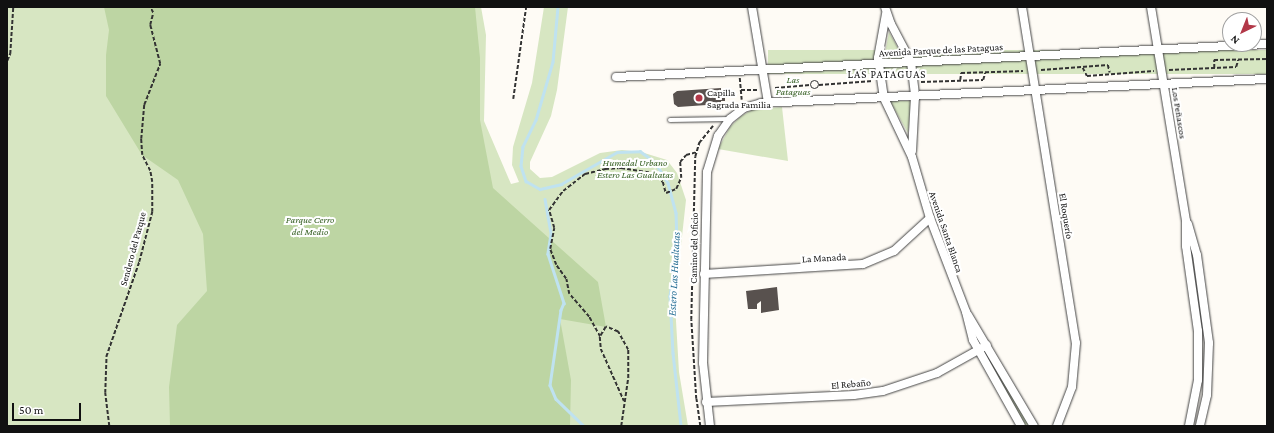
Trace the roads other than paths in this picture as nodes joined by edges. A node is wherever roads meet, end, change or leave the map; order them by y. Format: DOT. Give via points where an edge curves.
graph roads {
  1 [pos="752,7"];
  2 [pos="1022,7"];
  3 [pos="1151,7"];
  4 [pos="886,10"];
  5 [pos="1267,44"];
  6 [pos="1158,50"];
  7 [pos="1030,56"];
  8 [pos="911,62"];
  9 [pos="879,64"];
  10 [pos="762,69"];
  11 [pos="616,76"];
  12 [pos="1267,79"];
  13 [pos="1164,84"];
  14 [pos="1036,90"];
  15 [pos="915,96"];
  16 [pos="884,98"];
  17 [pos="768,103"];
  18 [pos="730,119"];
  19 [pos="670,120"];
  20 [pos="912,158"];
  21 [pos="930,218"];
  22 [pos="1186,222"];
  23 [pos="704,274"];
  24 [pos="966,312"];
  25 [pos="987,345"];
  26 [pos="978,350"];
  27 [pos="706,402"];
  28 [pos="710,426"];
  29 [pos="1021,426"];
  30 [pos="1034,426"];
  31 [pos="1058,426"];
  32 [pos="1189,426"];
  33 [pos="1200,426"];
  1 -- 10 [label="street"];
  2 -- 7 [label="street, El Roquerío"];
  3 -- 6 [label="street, Los Peñascos"];
  4 -- 8 [label="street, Avenida Santa Blanca"];
  4 -- 9 [label="street, Avenida Santa Blanca"];
  5 -- 6 [label="street, Avenida Parque de las Pataguas"];
  6 -- 7 [label="street, Avenida Parque de las Pataguas"];
  6 -- 13 [label="street, Los Peñascos"];
  7 -- 8 [label="street, Avenida Parque de las Pataguas"];
  7 -- 14 [label="street, El Roquerío"];
  8 -- 9 [label="street, Avenida Parque de las Pataguas"];
  8 -- 15 [label="street, Avenida Santa Blanca"];
  9 -- 10 [label="street, Avenida Parque de las Pataguas"];
  9 -- 16 [label="street, Avenida Santa Blanca"];
  10 -- 11 [label="street, Avenida Parque de las Pataguas"];
  10 -- 17 [label="street"];
  12 -- 13 [label="street"];
  13 -- 14 [label="street"];
  13 -- 22 [label="street, Los Peñascos"];
  14 -- 15 [label="street"];
  14 -- 31 [label="street, El Roquerío" via="1076,343 1072,387"];
  15 -- 16 [label="street"];
  15 -- 20 [label="street, Avenida Santa Blanca"];
  16 -- 17 [label="street"];
  16 -- 20 [label="street, Avenida Santa Blanca"];
  17 -- 18 [label="street, Camino del Oficio" via="744,108"];
  18 -- 19 [label="lane" via="719,117"];
  18 -- 23 [label="street, Camino del Oficio" via="718,136 708,162"];
  20 -- 21 [label="street, Avenida Santa Blanca"];
  21 -- 23 [label="street, La Manada" via="894,251 862,264"];
  21 -- 24 [label="street, Avenida Santa Blanca"];
  22 -- 32 [label="street, Los Peñascos" via="1186,246 1199,346 1197,388"];
  22 -- 33 [label="street, Los Peñascos" via="1198,255 1209,336 1208,378"];
  23 -- 27 [label="street, Camino del Oficio" via="703,363"];
  24 -- 25 [label="street, Avenida Santa Blanca"];
  24 -- 26 [label="street, Avenida Santa Blanca"];
  25 -- 26 [label="street, El Rebaño"];
  25 -- 30 [label="street, Avenida Santa Blanca"];
  26 -- 27 [label="street, El Rebaño" via="923,379 883,391 854,395"];
  26 -- 29 [label="street, Avenida Santa Blanca"];
  27 -- 28 [label="street, Camino del Oficio"];
}
